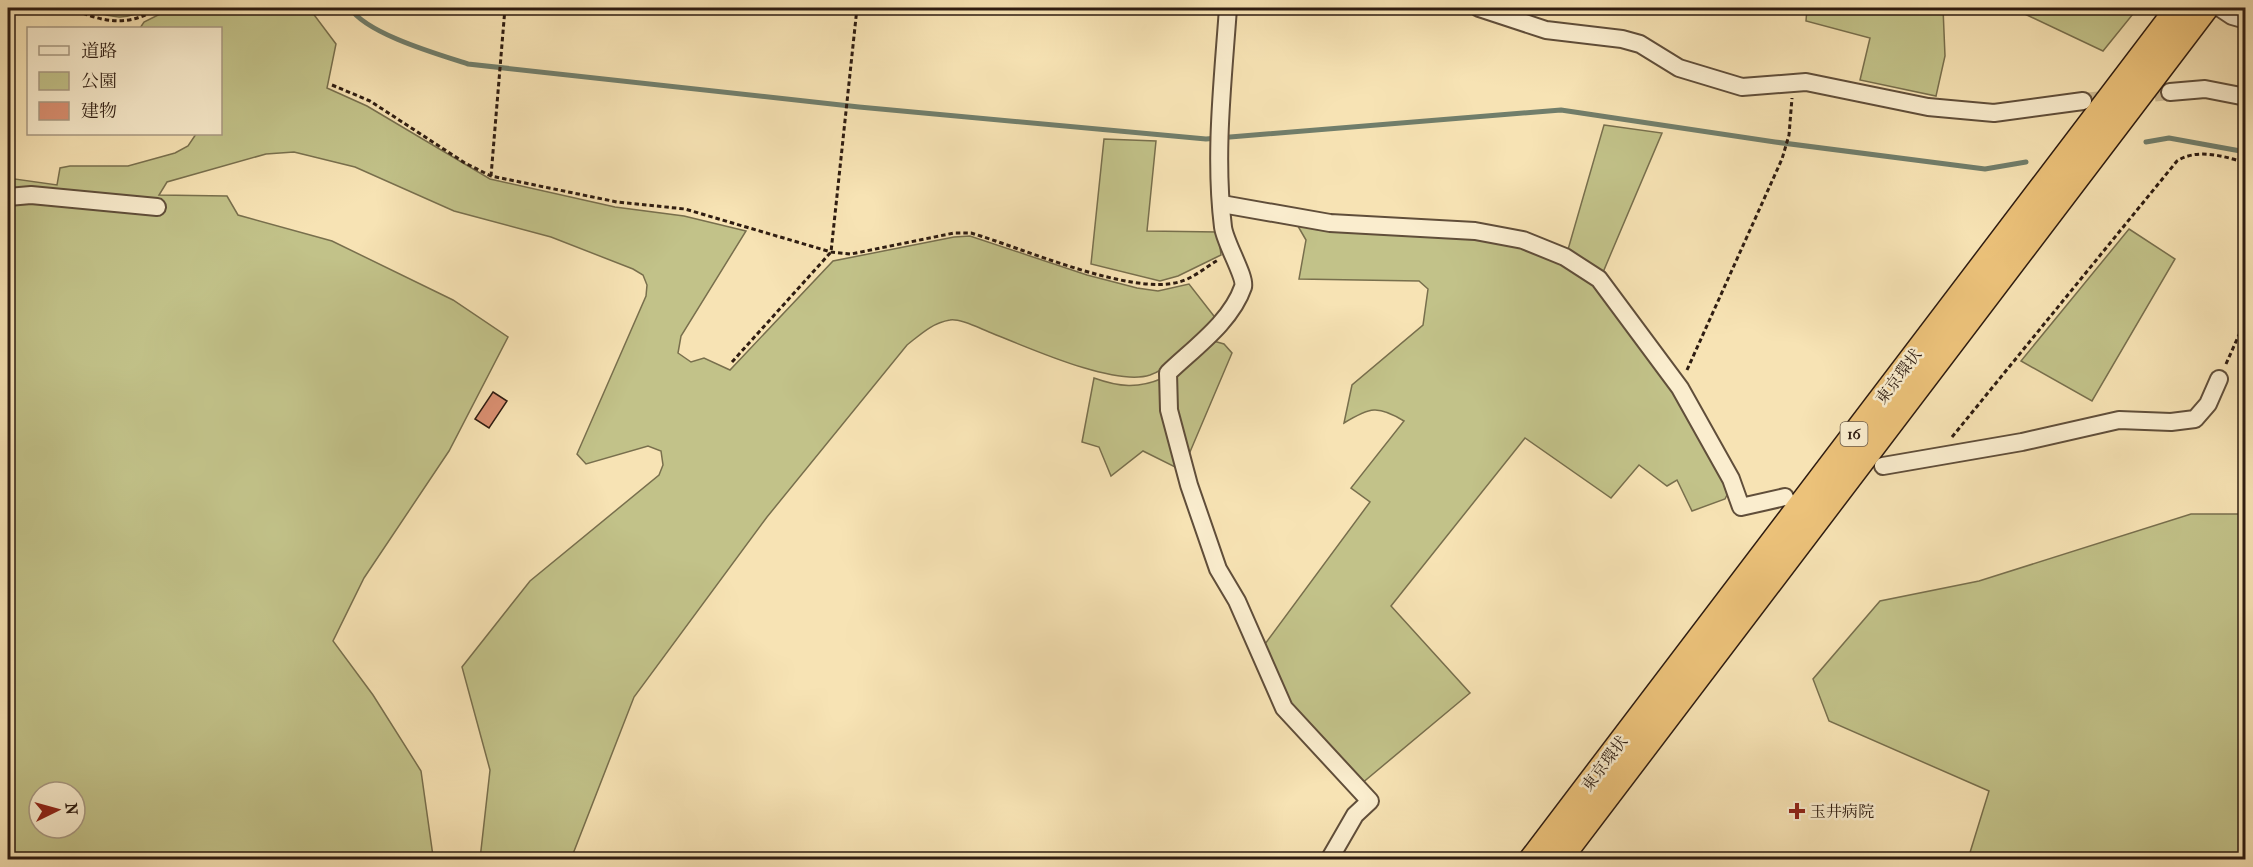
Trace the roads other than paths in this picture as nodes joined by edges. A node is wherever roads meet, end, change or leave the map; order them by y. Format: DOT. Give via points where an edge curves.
graph roads {
  1 [pos="1228,8"];
  2 [pos="1479,8"];
  3 [pos="2178,8"];
  4 [pos="2217,9"];
  5 [pos="2246,10"];
  6 [pos="2246,20"];
  7 [pos="2170,92"];
  8 [pos="2246,97"];
  9 [pos="2083,101"];
  10 [pos="8,197"];
  11 [pos="1222,204"];
  12 [pos="157,207"];
  13 [pos="2219,380"];
  14 [pos="1883,466"];
  15 [pos="1785,497"];
  16 [pos="1329,860"];
  17 [pos="1531,860"];
  18 [pos="1559,860"];
  1 -- 11 [label="street" via="1219,146"];
  2 -- 9 [label="street" via="1546,30 1640,44 1679,68 1726,84 1760,87 1806,82 1928,107 1994,112"];
  3 -- 17 [label="highway, 東京環状 / 16"];
  4 -- 5 [label="street"];
  4 -- 6 [label="street"];
  4 -- 18 [label="highway, 東京環状 / 16"];
  7 -- 8 [label="street" via="2205,89"];
  10 -- 12 [label="street" via="31,195"];
  11 -- 15 [label="street" via="1330,223 1475,231 1523,240 1566,257 1599,279 1680,388 1731,479 1741,507"];
  11 -- 16 [label="street" via="1223,229 1244,286 1229,314 1168,373 1169,410 1202,529 1284,708 1370,801 1354,815"];
  13 -- 14 [label="street" via="2208,404 2195,419 2119,420 2022,442"];
}
